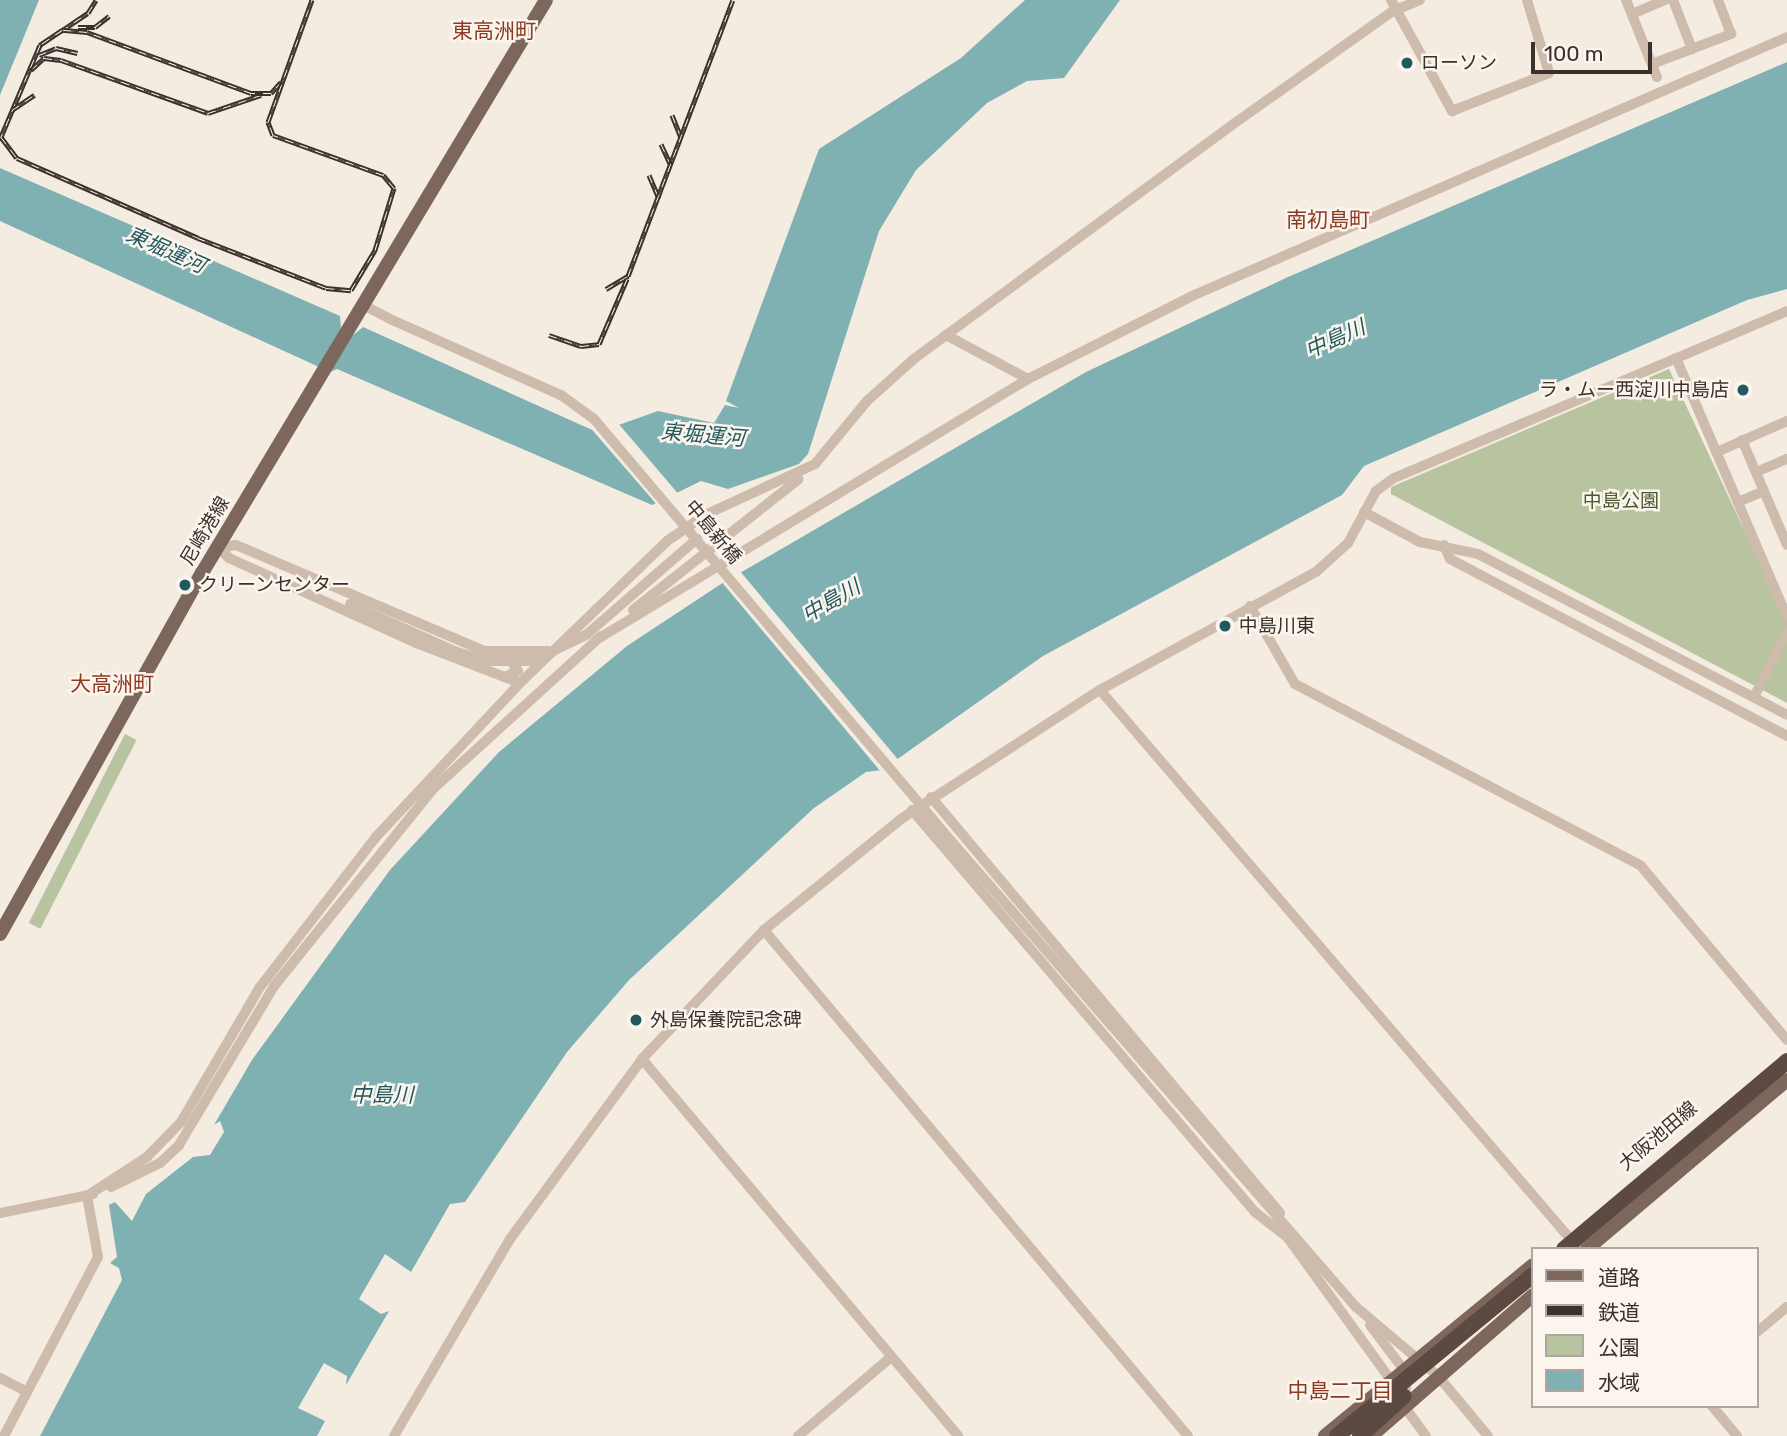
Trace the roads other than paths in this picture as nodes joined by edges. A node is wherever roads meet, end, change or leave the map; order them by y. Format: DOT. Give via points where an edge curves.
graph roads {
  1 [pos="547,0"];
  2 [pos="1419,0"];
  3 [pos="1527,0"];
  4 [pos="1626,0"];
  5 [pos="1665,0"];
  6 [pos="1673,0"];
  7 [pos="1718,0"];
  8 [pos="1392,6"];
  9 [pos="1632,14"];
  10 [pos="1787,37"];
  11 [pos="1692,49"];
  12 [pos="1652,64"];
  13 [pos="1657,77"];
  14 [pos="363,304"];
  15 [pos="1787,311"];
  16 [pos="946,335"];
  17 [pos="1676,358"];
  18 [pos="1028,379"];
  19 [pos="1787,421"];
  20 [pos="1742,440"];
  21 [pos="1717,452"];
  22 [pos="1787,459"];
  23 [pos="815,464"];
  24 [pos="1756,472"];
  25 [pos="1764,491"];
  26 [pos="1738,502"];
  27 [pos="1364,512"];
  28 [pos="697,539"];
  29 [pos="1444,545"];
  30 [pos="1787,545"];
  31 [pos="219,548"];
  32 [pos="1250,606"];
  33 [pos="1786,613"];
  34 [pos="1787,631"];
  35 [pos="596,640"];
  36 [pos="563,645"];
  37 [pos="502,654"];
  38 [pos="489,673"];
  39 [pos="520,682"];
  40 [pos="1100,690"];
  41 [pos="1754,697"];
  42 [pos="1787,715"];
  43 [pos="1787,736"];
  44 [pos="931,797"];
  45 [pos="912,810"];
  46 [pos="764,930"];
  47 [pos="0,934"];
  48 [pos="1787,1040"];
  49 [pos="1787,1052"];
  50 [pos="642,1059"];
  51 [pos="1787,1061"];
  52 [pos="1787,1071"];
  53 [pos="1787,1080"];
  54 [pos="87,1196"];
  55 [pos="0,1213"];
  56 [pos="1290,1235"];
  57 [pos="1572,1246"];
  58 [pos="1589,1247"];
  59 [pos="1532,1266"];
  60 [pos="1532,1276"];
  61 [pos="1532,1287"];
  62 [pos="1532,1296"];
  63 [pos="1356,1307"];
  64 [pos="1787,1307"];
  65 [pos="1759,1330"];
  66 [pos="891,1357"];
  67 [pos="1418,1359"];
  68 [pos="1405,1369"];
  69 [pos="1438,1376"];
  70 [pos="0,1378"];
  71 [pos="1393,1379"];
  72 [pos="27,1392"];
  73 [pos="1403,1408"];
  74 [pos="1714,1408"];
  75 [pos="4,1436"];
  76 [pos="394,1436"];
  77 [pos="798,1436"];
  78 [pos="958,1436"];
  79 [pos="1188,1436"];
  80 [pos="1325,1436"];
  81 [pos="1337,1436"];
  82 [pos="1360,1436"];
  83 [pos="1371,1436"];
  84 [pos="1426,1436"];
  85 [pos="1488,1436"];
  86 [pos="1737,1436"];
  1 -- 14 [label="main road"];
  2 -- 8 [label="street"];
  3 -- 8 [label="street" via="1549,73 1459,111 1447,107 1423,51"];
  4 -- 9 [label="street"];
  5 -- 9 [label="street"];
  6 -- 11 [label="street"];
  7 -- 11 [label="street" via="1731,34"];
  8 -- 16 [label="street"];
  9 -- 12 [label="street"];
  10 -- 18 [label="street" via="1192,296"];
  11 -- 12 [label="street"];
  12 -- 13 [label="street"];
  14 -- 28 [label="street, 中島新橋, bridge" via="561,395 594,419"];
  14 -- 31 [label="main road, 尼崎港線"];
  15 -- 17 [label="street"];
  16 -- 18 [label="street"];
  16 -- 23 [label="street" via="886,382"];
  17 -- 21 [label="street"];
  17 -- 27 [label="street" via="1394,478 1376,491"];
  18 -- 35 [label="street"];
  19 -- 20 [label="street"];
  20 -- 21 [label="street"];
  20 -- 24 [label="street"];
  21 -- 26 [label="street"];
  22 -- 24 [label="street"];
  23 -- 35 [label="street"];
  23 -- 36 [label="street" via="684,529"];
  24 -- 25 [label="street"];
  25 -- 26 [label="street"];
  25 -- 30 [label="street"];
  26 -- 33 [label="street"];
  27 -- 29 [label="street" via="1420,542"];
  27 -- 32 [label="street" via="1330,562"];
  28 -- 31 [label="street, bridge" via="586,635 532,661 475,658"];
  28 -- 56 [label="street, 中島新橋, bridge"];
  29 -- 41 [label="street" via="1478,554"];
  29 -- 43 [label="street" via="1450,559"];
  31 -- 37 [label="street" via="236,545 443,636"];
  31 -- 38 [label="street" via="229,558"];
  31 -- 47 [label="main road, 尼崎港線"];
  32 -- 40 [label="street"];
  32 -- 48 [label="street" via="1295,684 1641,866"];
  34 -- 41 [label="street"];
  35 -- 54 [label="street" via="459,762 373,857 274,986 179,1144 133,1179"];
  36 -- 37 [label="street"];
  36 -- 39 [label="street"];
  37 -- 38 [label="street" via="516,662 516,675"];
  38 -- 39 [label="street"];
  39 -- 54 [label="street" via="375,838 280,958 181,1122 147,1157"];
  40 -- 44 [label="street"];
  40 -- 57 [label="street"];
  41 -- 42 [label="street"];
  44 -- 45 [label="street"];
  44 -- 56 [label="street" via="1272,1201"];
  45 -- 46 [label="street"];
  45 -- 56 [label="street" via="1255,1212"];
  46 -- 50 [label="street"];
  46 -- 79 [label="street"];
  49 -- 57 [label="main road, 大阪池田線"];
  50 -- 66 [label="street"];
  50 -- 76 [label="street" via="510,1239"];
  51 -- 57 [label="highway, bridge"];
  52 -- 57 [label="highway"];
  53 -- 58 [label="main road, 大阪池田線"];
  54 -- 55 [label="street"];
  54 -- 72 [label="street" via="99,1252"];
  56 -- 63 [label="street"];
  56 -- 71 [label="street"];
  59 -- 67 [label="main road"];
  60 -- 81 [label="highway, bridge"];
  61 -- 82 [label="highway, bridge"];
  62 -- 69 [label="main road"];
  63 -- 67 [label="street"];
  63 -- 68 [label="street"];
  64 -- 65 [label="street"];
  66 -- 77 [label="street"];
  66 -- 78 [label="street"];
  67 -- 68 [label="main road"];
  67 -- 69 [label="street"];
  68 -- 71 [label="main road"];
  68 -- 73 [label="street" via="1410,1388"];
  69 -- 73 [label="main road"];
  69 -- 85 [label="street"];
  70 -- 72 [label="street"];
  71 -- 73 [label="street"];
  71 -- 80 [label="main road"];
  72 -- 75 [label="street"];
  73 -- 83 [label="main road"];
  73 -- 84 [label="street"];
  74 -- 86 [label="street"];
}
